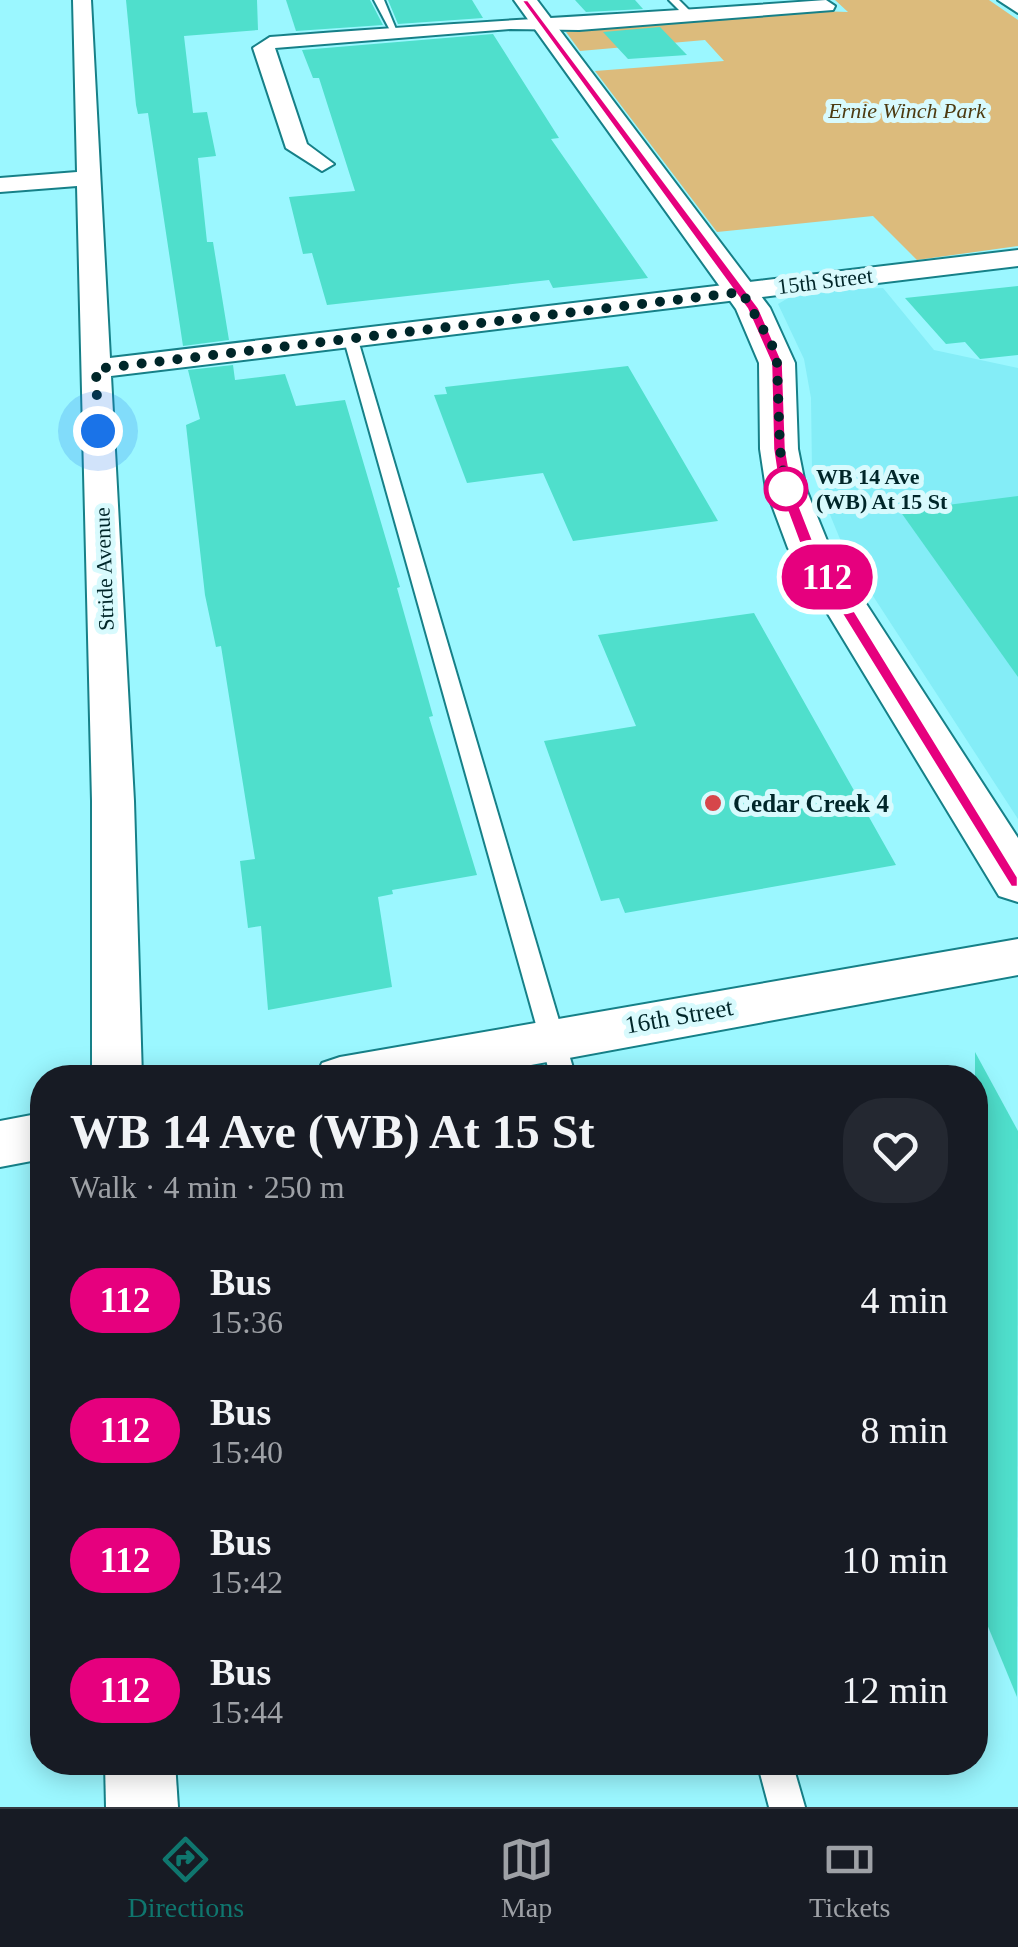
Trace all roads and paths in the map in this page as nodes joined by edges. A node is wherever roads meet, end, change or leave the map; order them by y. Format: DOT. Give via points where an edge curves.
graph roads {
  1 [pos="82,0"];
  2 [pos="379,0"];
  3 [pos="674,0"];
  4 [pos="1007,0"];
  5 [pos="823,3"];
  6 [pos="1018,8"];
  7 [pos="534,12"];
  8 [pos="690,16"];
  9 [pos="395,32"];
  10 [pos="322,164"];
  11 [pos="89,178"];
  12 [pos="0,186"];
  13 [pos="1018,258"];
  14 [pos="742,292"];
  15 [pos="351,340"];
  16 [pos="96,369"];
  17 [pos="1018,882"];
  18 [pos="1018,957"];
  19 [pos="558,1058"];
  20 [pos="118,1065"];
  21 [pos="482,1065"];
  22 [pos="30,1138"];
  23 [pos="0,1144"];
  24 [pos="141,1775"];
  25 [pos="778,1775"];
  26 [pos="142,1807"];
  27 [pos="787,1807"];
  1 -- 11 [label="street, Stride Avenue"];
  2 -- 9 [label="lane"];
  3 -- 8 [label="lane"];
  4 -- 6 [label="street"];
  5 -- 8 [label="street"];
  7 -- 8 [label="street"];
  7 -- 9 [label="street"];
  7 -- 14 [label="street"];
  9 -- 10 [label="street" via="263,48 297,148"];
  11 -- 12 [label="street"];
  11 -- 16 [label="street, Stride Avenue"];
  13 -- 14 [label="street, 15th Street"];
  14 -- 15 [label="street, 15th Street"];
  14 -- 17 [label="street" via="777,363 786,489 809,548"];
  15 -- 16 [label="street, 15th Street"];
  15 -- 19 [label="lane"];
  16 -- 20 [label="street, Stride Avenue"];
  18 -- 19 [label="street, 16th Street"];
  19 -- 21 [label="street, 16th Street"];
  22 -- 23 [label="street"];
  24 -- 26 [label="street"];
  25 -- 27 [label="lane"];
}
